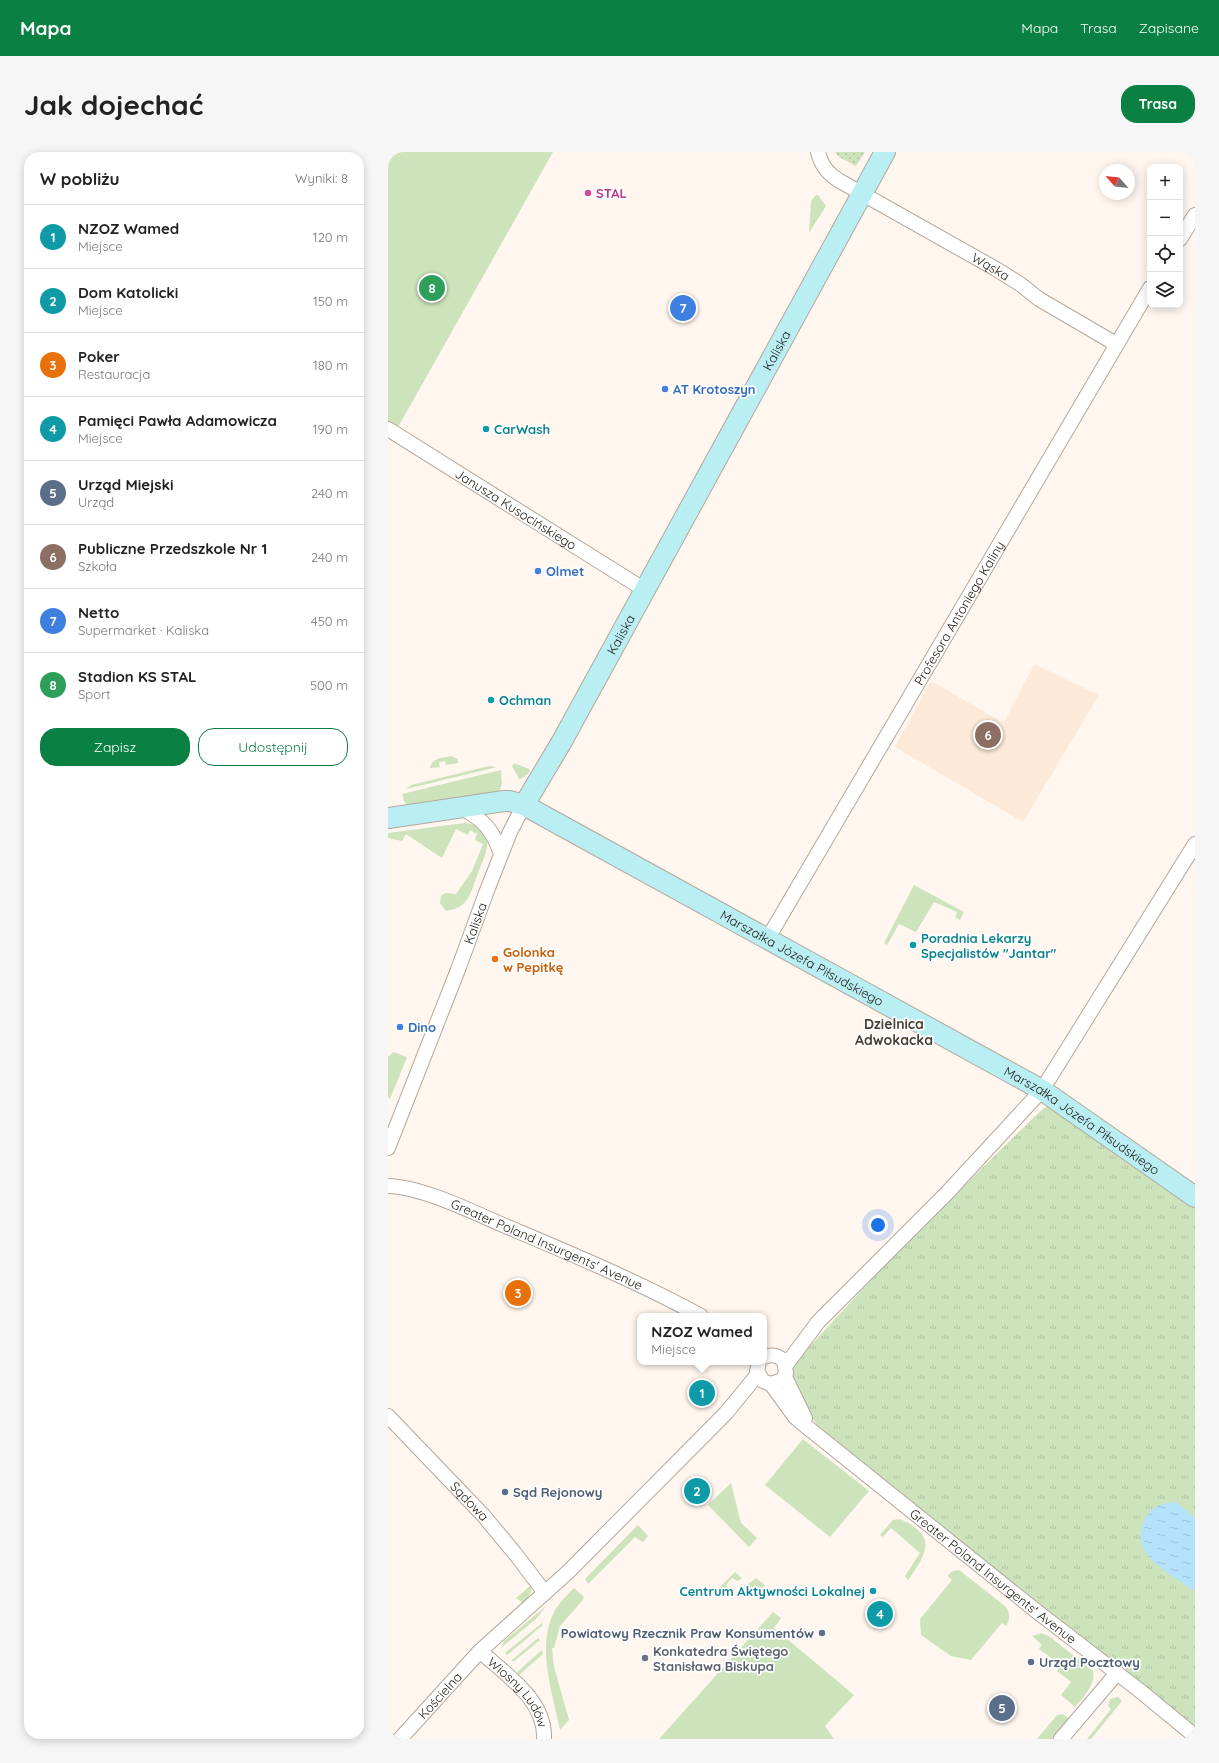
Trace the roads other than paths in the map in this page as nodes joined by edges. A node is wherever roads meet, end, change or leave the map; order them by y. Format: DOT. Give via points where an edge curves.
graph roads {
  1 [pos="818,152"];
  2 [pos="885,152"];
  3 [pos="862,194"];
  4 [pos="1195,215"];
  5 [pos="1182,236"];
  6 [pos="1147,293"];
  7 [pos="1116,344"];
  8 [pos="388,429"];
  9 [pos="645,590"];
  10 [pos="524,805"];
  11 [pos="461,807"];
  12 [pos="388,818"];
  13 [pos="1195,844"];
  14 [pos="502,854"];
  15 [pos="768,938"];
  16 [pos="1042,1090"];
  17 [pos="388,1148"];
  18 [pos="388,1186"];
  19 [pos="1195,1197"];
  20 [pos="695,1313"];
  21 [pos="767,1366"];
  22 [pos="388,1416"];
  23 [pos="545,1593"];
  24 [pos="480,1652"];
  25 [pos="1117,1673"];
  26 [pos="1195,1736"];
  27 [pos="400,1739"];
  28 [pos="544,1739"];
  29 [pos="1061,1739"];
  1 -- 3 [label="street" via="830,175"];
  2 -- 3 [label="street, Kaliska"];
  3 -- 7 [label="street, Wąska" via="996,269 1039,299"];
  3 -- 9 [label="street, Kaliska"];
  4 -- 5 [label="street"];
  6 -- 7 [label="street, Profesora Antoniego Kaliny"];
  7 -- 15 [label="street, Profesora Antoniego Kaliny"];
  8 -- 9 [label="street, Janusza Kusocińskiego"];
  9 -- 10 [label="street, Kaliska" via="548,767"];
  10 -- 11 [label="street, Marszałka Józefa Piłsudskiego" via="509,800"];
  10 -- 14 [label="street, Kaliska"];
  10 -- 15 [label="street, Marszałka Józefa Piłsudskiego"];
  11 -- 12 [label="street, Marszałka Józefa Piłsudskiego"];
  11 -- 14 [label="street" via="488,826"];
  13 -- 16 [label="street, Kościelna"];
  14 -- 17 [label="street, Kaliska"];
  15 -- 16 [label="street, Marszałka Józefa Piłsudskiego"];
  16 -- 19 [label="street, Marszałka Józefa Piłsudskiego"];
  16 -- 21 [label="street, Kościelna" via="947,1193 818,1322"];
  18 -- 20 [label="street, Greater Poland Insurgents' Avenue" via="419,1192 481,1216 601,1267"];
  21 -- 23 [label="street, Kościelna" via="726,1413"];
  21 -- 25 [label="street, Greater Poland Insurgents' Avenue" via="795,1417"];
  22 -- 23 [label="street, Sądowa" via="483,1515"];
  23 -- 24 [label="street, Kościelna"];
  24 -- 27 [label="street, Kościelna"];
  24 -- 28 [label="street, Wiosny Ludów" via="530,1698 540,1714"];
  25 -- 26 [label="street, Greater Poland Insurgents' Avenue"];
  25 -- 29 [label="street"];
}
